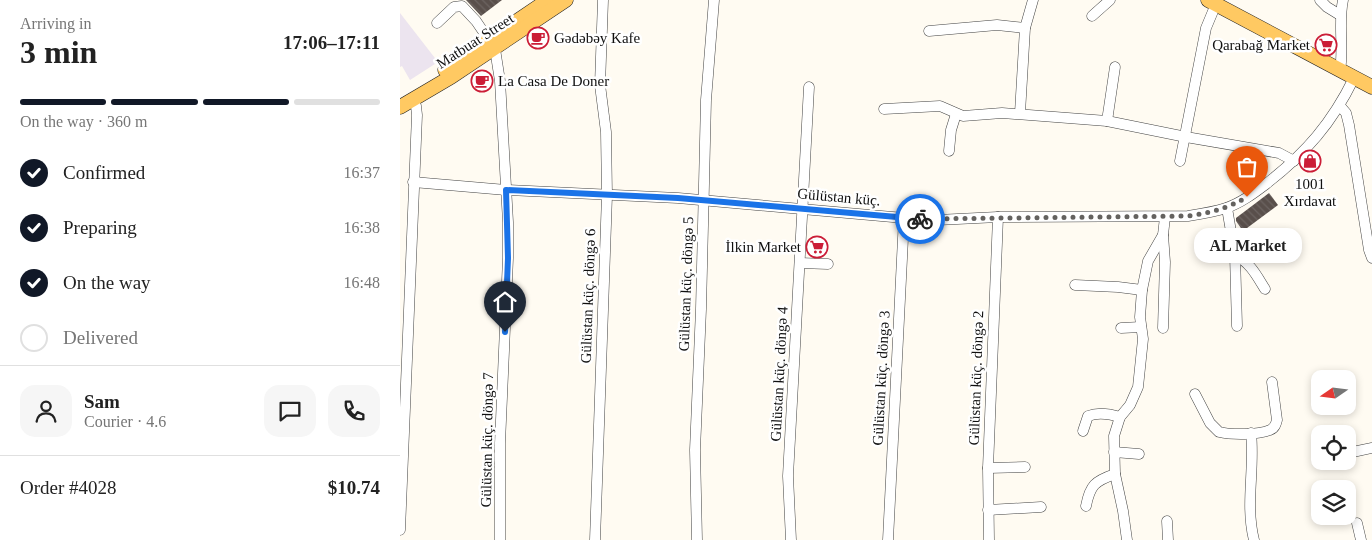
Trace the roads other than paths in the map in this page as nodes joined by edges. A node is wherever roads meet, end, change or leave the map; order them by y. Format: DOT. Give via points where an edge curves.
graph roads {
  1 [pos="566,0"];
  2 [pos="603,0"];
  3 [pos="714,0"];
  4 [pos="1034,0"];
  5 [pos="1110,0"];
  6 [pos="1320,0"];
  7 [pos="1342,0"];
  8 [pos="1212,2"];
  9 [pos="547,3"];
  10 [pos="1340,15"];
  11 [pos="1092,16"];
  12 [pos="437,23"];
  13 [pos="1025,28"];
  14 [pos="929,31"];
  15 [pos="492,44"];
  16 [pos="1114,67"];
  17 [pos="1340,70"];
  18 [pos="1354,78"];
  19 [pos="809,87"];
  20 [pos="1372,87"];
  21 [pos="407,96"];
  22 [pos="1340,106"];
  23 [pos="400,107"];
  24 [pos="884,108"];
  25 [pos="1020,113"];
  26 [pos="956,114"];
  27 [pos="1107,121"];
  28 [pos="1186,137"];
  29 [pos="949,151"];
  30 [pos="1180,161"];
  31 [pos="1294,161"];
  32 [pos="413,182"];
  33 [pos="506,190"];
  34 [pos="607,195"];
  35 [pos="704,200"];
  36 [pos="1227,208"];
  37 [pos="803,209"];
  38 [pos="998,217"];
  39 [pos="1165,217"];
  40 [pos="904,218"];
  41 [pos="1163,235"];
  42 [pos="1235,255"];
  43 [pos="1372,258"];
  44 [pos="800,263"];
  45 [pos="828,264"];
  46 [pos="1075,285"];
  47 [pos="1265,289"];
  48 [pos="1142,290"];
  49 [pos="1237,326"];
  50 [pos="1141,327"];
  51 [pos="1121,328"];
  52 [pos="1163,328"];
  53 [pos="1272,382"];
  54 [pos="1196,394"];
  55 [pos="1120,417"];
  56 [pos="1083,431"];
  57 [pos="1252,433"];
  58 [pos="1372,448"];
  59 [pos="1356,451"];
  60 [pos="1114,452"];
  61 [pos="1139,454"];
  62 [pos="1026,467"];
  63 [pos="988,468"];
  64 [pos="1115,474"];
  65 [pos="1086,506"];
  66 [pos="1041,507"];
  67 [pos="988,510"];
  68 [pos="1167,521"];
  69 [pos="1357,522"];
  70 [pos="400,530"];
  71 [pos="500,540"];
  72 [pos="595,540"];
  73 [pos="697,540"];
  74 [pos="791,540"];
  75 [pos="888,540"];
  76 [pos="989,540"];
  77 [pos="1127,540"];
  78 [pos="1168,540"];
  79 [pos="1254,540"];
  80 [pos="1361,540"];
  1 -- 9 [label="main road, Matbuat Street"];
  2 -- 34 [label="street, Gülüstan küç. döngə 6" via="600,85 606,132"];
  3 -- 35 [label="street, Gülüstan küç. döngə 5" via="706,100"];
  4 -- 13 [label="street"];
  5 -- 11 [label="street"];
  6 -- 10 [label="street"];
  7 -- 10 [label="street"];
  8 -- 17 [label="main road"];
  8 -- 28 [label="street"];
  9 -- 15 [label="main road, Matbuat Street"];
  10 -- 17 [label="street" via="1343,51"];
  12 -- 15 [label="street" via="454,7 462,6"];
  13 -- 14 [label="street" via="997,25"];
  13 -- 25 [label="street"];
  15 -- 21 [label="main road, Matbuat Street"];
  15 -- 33 [label="street, Gülüstan küç. döngə 7" via="500,81"];
  16 -- 27 [label="street"];
  17 -- 18 [label="main road"];
  18 -- 20 [label="main road"];
  18 -- 22 [label="street, Gülüstan küç."];
  19 -- 37 [label="street, Gülüstan küç. döngə 4"];
  21 -- 23 [label="main road, Matbuat Street"];
  21 -- 32 [label="street" via="416,106 417,115"];
  22 -- 31 [label="street, Gülüstan küç."];
  22 -- 43 [label="street" via="1350,125 1368,250"];
  24 -- 26 [label="street" via="940,106"];
  25 -- 26 [label="street"];
  25 -- 27 [label="street"];
  26 -- 29 [label="street"];
  27 -- 28 [label="street"];
  28 -- 30 [label="street"];
  28 -- 31 [label="street" via="1279,153"];
  31 -- 36 [label="street, Gülüstan küç." via="1256,191"];
  32 -- 33 [label="street, Gülüstan küç."];
  32 -- 70 [label="street"];
  33 -- 34 [label="street, Gülüstan küç."];
  33 -- 71 [label="street, Gülüstan küç. döngə 7" via="508,258 500,442"];
  34 -- 35 [label="street, Gülüstan küç."];
  34 -- 72 [label="street, Gülüstan küç. döngə 6"];
  35 -- 37 [label="street, Gülüstan küç."];
  35 -- 73 [label="street, Gülüstan küç. döngə 5" via="695,450"];
  36 -- 39 [label="street, Gülüstan küç."];
  36 -- 42 [label="street"];
  37 -- 40 [label="street, Gülüstan küç."];
  37 -- 44 [label="street, Gülüstan küç. döngə 4"];
  38 -- 39 [label="street, Gülüstan küç."];
  38 -- 40 [label="street, Gülüstan küç."];
  38 -- 63 [label="street, Gülüstan küç. döngə 2"];
  39 -- 41 [label="street"];
  40 -- 75 [label="street, Gülüstan küç. döngə 3"];
  41 -- 48 [label="street" via="1148,261"];
  41 -- 52 [label="street" via="1166,262"];
  42 -- 47 [label="street" via="1253,269"];
  42 -- 49 [label="street"];
  44 -- 45 [label="street"];
  44 -- 74 [label="street, Gülüstan küç. döngə 4" via="788,476"];
  46 -- 48 [label="street"];
  48 -- 50 [label="street"];
  50 -- 51 [label="street"];
  50 -- 55 [label="street" via="1138,387"];
  53 -- 57 [label="street" via="1275,426 1271,430"];
  54 -- 57 [label="street" via="1210,423 1219,432"];
  55 -- 56 [label="street" via="1088,416"];
  55 -- 60 [label="street" via="1114,436"];
  57 -- 79 [label="street" via="1254,454 1249,509"];
  58 -- 59 [label="street"];
  60 -- 61 [label="street"];
  60 -- 64 [label="street"];
  62 -- 63 [label="street"];
  63 -- 67 [label="street, Gülüstan küç. döngə 2"];
  64 -- 65 [label="street" via="1091,487"];
  64 -- 77 [label="street"];
  66 -- 67 [label="street"];
  67 -- 76 [label="street, Gülüstan küç. döngə 2"];
  68 -- 78 [label="street"];
  69 -- 80 [label="street"];
}
